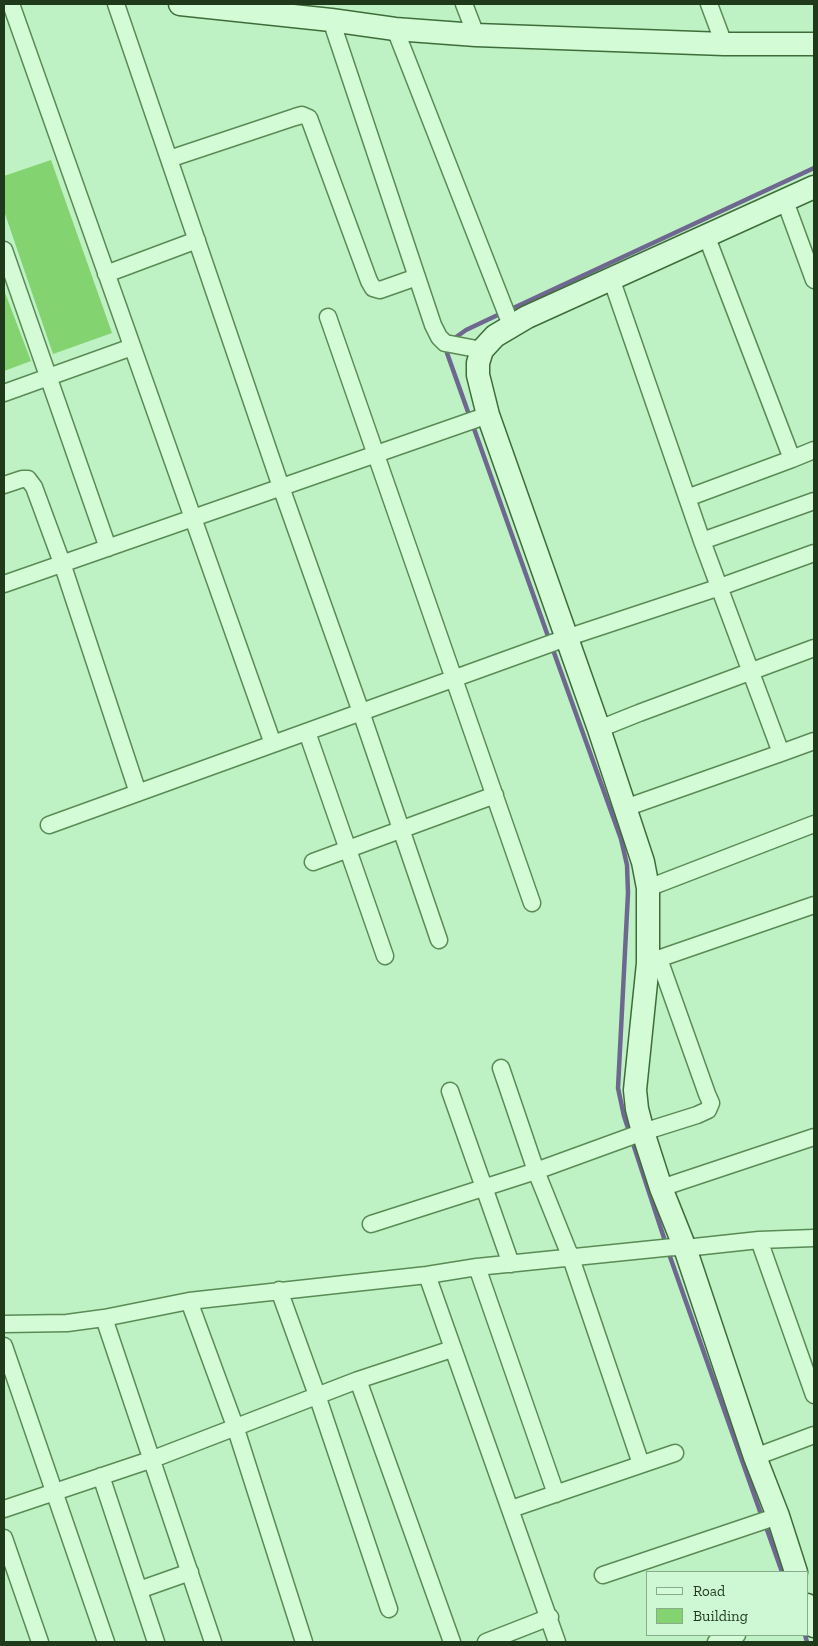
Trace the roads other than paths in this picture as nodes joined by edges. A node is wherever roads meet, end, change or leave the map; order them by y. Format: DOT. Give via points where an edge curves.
graph roads {
  1 [pos="11,4"];
  2 [pos="116,4"];
  3 [pos="180,4"];
  4 [pos="464,4"];
  5 [pos="709,4"];
  6 [pos="219,6"];
  7 [pos="331,20"];
  8 [pos="395,29"];
  9 [pos="476,35"];
  10 [pos="724,44"];
  11 [pos="814,44"];
  12 [pos="170,159"];
  13 [pos="814,187"];
  14 [pos="785,201"];
  15 [pos="706,236"];
  16 [pos="197,240"];
  17 [pos="4,250"];
  18 [pos="106,274"];
  19 [pos="417,278"];
  20 [pos="611,278"];
  21 [pos="814,280"];
  22 [pos="328,317"];
  23 [pos="511,325"];
  24 [pos="132,348"];
  25 [pos="482,350"];
  26 [pos="48,377"];
  27 [pos="4,392"];
  28 [pos="488,415"];
  29 [pos="814,450"];
  30 [pos="375,454"];
  31 [pos="792,459"];
  32 [pos="4,485"];
  33 [pos="281,486"];
  34 [pos="687,498"];
  35 [pos="814,500"];
  36 [pos="192,518"];
  37 [pos="702,541"];
  38 [pos="108,548"];
  39 [pos="814,553"];
  40 [pos="62,564"];
  41 [pos="4,584"];
  42 [pos="720,587"];
  43 [pos="566,638"];
  44 [pos="814,648"];
  45 [pos="750,672"];
  46 [pos="454,679"];
  47 [pos="361,712"];
  48 [pos="599,729"];
  49 [pos="307,732"];
  50 [pos="814,741"];
  51 [pos="273,744"];
  52 [pos="781,753"];
  53 [pos="138,793"];
  54 [pos="495,795"];
  55 [pos="625,808"];
  56 [pos="814,824"];
  57 [pos="49,825"];
  58 [pos="401,828"];
  59 [pos="347,848"];
  60 [pos="313,862"];
  61 [pos="648,888"];
  62 [pos="532,904"];
  63 [pos="814,905"];
  64 [pos="439,940"];
  65 [pos="385,956"];
  66 [pos="653,961"];
  67 [pos="501,1068"];
  68 [pos="450,1091"];
  69 [pos="643,1132"];
  70 [pos="814,1137"];
  71 [pos="536,1171"];
  72 [pos="485,1187"];
  73 [pos="661,1188"];
  74 [pos="371,1224"];
  75 [pos="814,1238"];
  76 [pos="759,1240"];
  77 [pos="672,1248"];
  78 [pos="571,1258"];
  79 [pos="512,1264"];
  80 [pos="477,1268"];
  81 [pos="427,1275"];
  82 [pos="279,1290"];
  83 [pos="189,1300"];
  84 [pos="104,1318"];
  85 [pos="4,1324"];
  86 [pos="4,1346"];
  87 [pos="452,1349"];
  88 [pos="358,1380"];
  89 [pos="317,1395"];
  90 [pos="814,1395"];
  91 [pos="235,1426"];
  92 [pos="814,1435"];
  93 [pos="675,1452"];
  94 [pos="755,1457"];
  95 [pos="153,1459"];
  96 [pos="641,1464"];
  97 [pos="101,1476"];
  98 [pos="54,1491"];
  99 [pos="556,1494"];
  100 [pos="4,1509"];
  101 [pos="511,1509"];
  102 [pos="778,1516"];
  103 [pos="4,1538"];
  104 [pos="796,1571"];
  105 [pos="190,1572"];
  106 [pos="604,1575"];
  107 [pos="139,1590"];
  108 [pos="389,1609"];
  109 [pos="550,1618"];
  110 [pos="734,1636"];
  111 [pos="40,1642"];
  112 [pos="106,1642"];
  113 [pos="156,1642"];
  114 [pos="213,1642"];
  115 [pos="304,1642"];
  116 [pos="452,1642"];
  117 [pos="486,1642"];
  118 [pos="557,1642"];
  119 [pos="716,1642"];
  1 -- 18 [label="street"];
  2 -- 12 [label="street"];
  3 -- 6 [label="street"];
  4 -- 9 [label="street"];
  5 -- 10 [label="street"];
  6 -- 7 [label="street"];
  7 -- 8 [label="street"];
  7 -- 19 [label="street"];
  8 -- 9 [label="street"];
  8 -- 23 [label="street"];
  9 -- 10 [label="street"];
  10 -- 11 [label="street"];
  12 -- 16 [label="street"];
  12 -- 19 [label="street" via="295,117 309,118 373,288 380,290"];
  13 -- 14 [label="street"];
  14 -- 15 [label="street"];
  14 -- 21 [label="street"];
  15 -- 20 [label="street"];
  15 -- 31 [label="street"];
  16 -- 18 [label="street"];
  16 -- 33 [label="street"];
  17 -- 26 [label="street"];
  18 -- 24 [label="street"];
  19 -- 25 [label="street" via="445,344"];
  20 -- 23 [label="street"];
  20 -- 34 [label="street"];
  22 -- 30 [label="street"];
  23 -- 25 [label="street" via="494,336"];
  24 -- 26 [label="street"];
  24 -- 36 [label="street"];
  25 -- 28 [label="street" via="478,375"];
  26 -- 27 [label="street"];
  26 -- 38 [label="street"];
  28 -- 30 [label="street"];
  28 -- 43 [label="street"];
  29 -- 31 [label="street"];
  30 -- 33 [label="street"];
  30 -- 46 [label="street"];
  31 -- 34 [label="street"];
  32 -- 40 [label="street" via="22,479 31,482"];
  33 -- 36 [label="street"];
  33 -- 47 [label="street"];
  34 -- 37 [label="street"];
  35 -- 37 [label="street"];
  36 -- 38 [label="street"];
  36 -- 51 [label="street"];
  37 -- 42 [label="street"];
  38 -- 40 [label="street"];
  39 -- 42 [label="street"];
  40 -- 41 [label="street"];
  40 -- 53 [label="street"];
  42 -- 43 [label="street"];
  42 -- 45 [label="street"];
  43 -- 46 [label="street"];
  43 -- 48 [label="street"];
  44 -- 45 [label="street"];
  45 -- 48 [label="street"];
  45 -- 52 [label="street"];
  46 -- 47 [label="street"];
  46 -- 54 [label="street"];
  47 -- 49 [label="street"];
  47 -- 58 [label="street"];
  48 -- 55 [label="street"];
  49 -- 51 [label="street"];
  49 -- 59 [label="street"];
  50 -- 52 [label="street"];
  51 -- 53 [label="street"];
  52 -- 55 [label="street"];
  53 -- 57 [label="street"];
  54 -- 58 [label="street"];
  54 -- 62 [label="street"];
  55 -- 61 [label="street"];
  56 -- 61 [label="street"];
  58 -- 59 [label="street"];
  58 -- 64 [label="street"];
  59 -- 60 [label="street"];
  59 -- 65 [label="street"];
  61 -- 66 [label="street"];
  63 -- 66 [label="street"];
  66 -- 69 [label="street" via="635,1090"];
  66 -- 69 [label="street" via="710,1104 703,1113"];
  67 -- 71 [label="street"];
  68 -- 72 [label="street"];
  69 -- 71 [label="street"];
  69 -- 73 [label="street"];
  70 -- 73 [label="street"];
  71 -- 72 [label="street"];
  71 -- 78 [label="street"];
  72 -- 74 [label="street"];
  72 -- 79 [label="street"];
  73 -- 77 [label="street"];
  75 -- 76 [label="street"];
  76 -- 77 [label="street"];
  76 -- 90 [label="street"];
  77 -- 78 [label="street"];
  77 -- 94 [label="street"];
  78 -- 79 [label="street"];
  78 -- 96 [label="street"];
  79 -- 80 [label="street"];
  80 -- 81 [label="street"];
  80 -- 99 [label="street"];
  81 -- 82 [label="street"];
  81 -- 87 [label="street"];
  82 -- 83 [label="street"];
  82 -- 89 [label="street"];
  83 -- 84 [label="street"];
  83 -- 91 [label="street"];
  84 -- 85 [label="street" via="67,1323"];
  84 -- 95 [label="street"];
  86 -- 98 [label="street"];
  87 -- 88 [label="street"];
  87 -- 101 [label="street"];
  88 -- 89 [label="street"];
  88 -- 116 [label="street"];
  89 -- 91 [label="street"];
  89 -- 108 [label="street"];
  91 -- 95 [label="street"];
  91 -- 115 [label="street"];
  92 -- 94 [label="street"];
  93 -- 96 [label="street"];
  94 -- 102 [label="street"];
  95 -- 97 [label="street"];
  95 -- 105 [label="street"];
  96 -- 99 [label="street"];
  97 -- 98 [label="street"];
  97 -- 107 [label="street"];
  98 -- 100 [label="street"];
  98 -- 112 [label="street"];
  99 -- 101 [label="street"];
  101 -- 109 [label="street"];
  102 -- 104 [label="street"];
  102 -- 106 [label="street"];
  103 -- 111 [label="street"];
  105 -- 107 [label="street"];
  105 -- 114 [label="street"];
  107 -- 113 [label="street"];
  109 -- 117 [label="street"];
  109 -- 118 [label="street"];
  110 -- 119 [label="street"];
}
